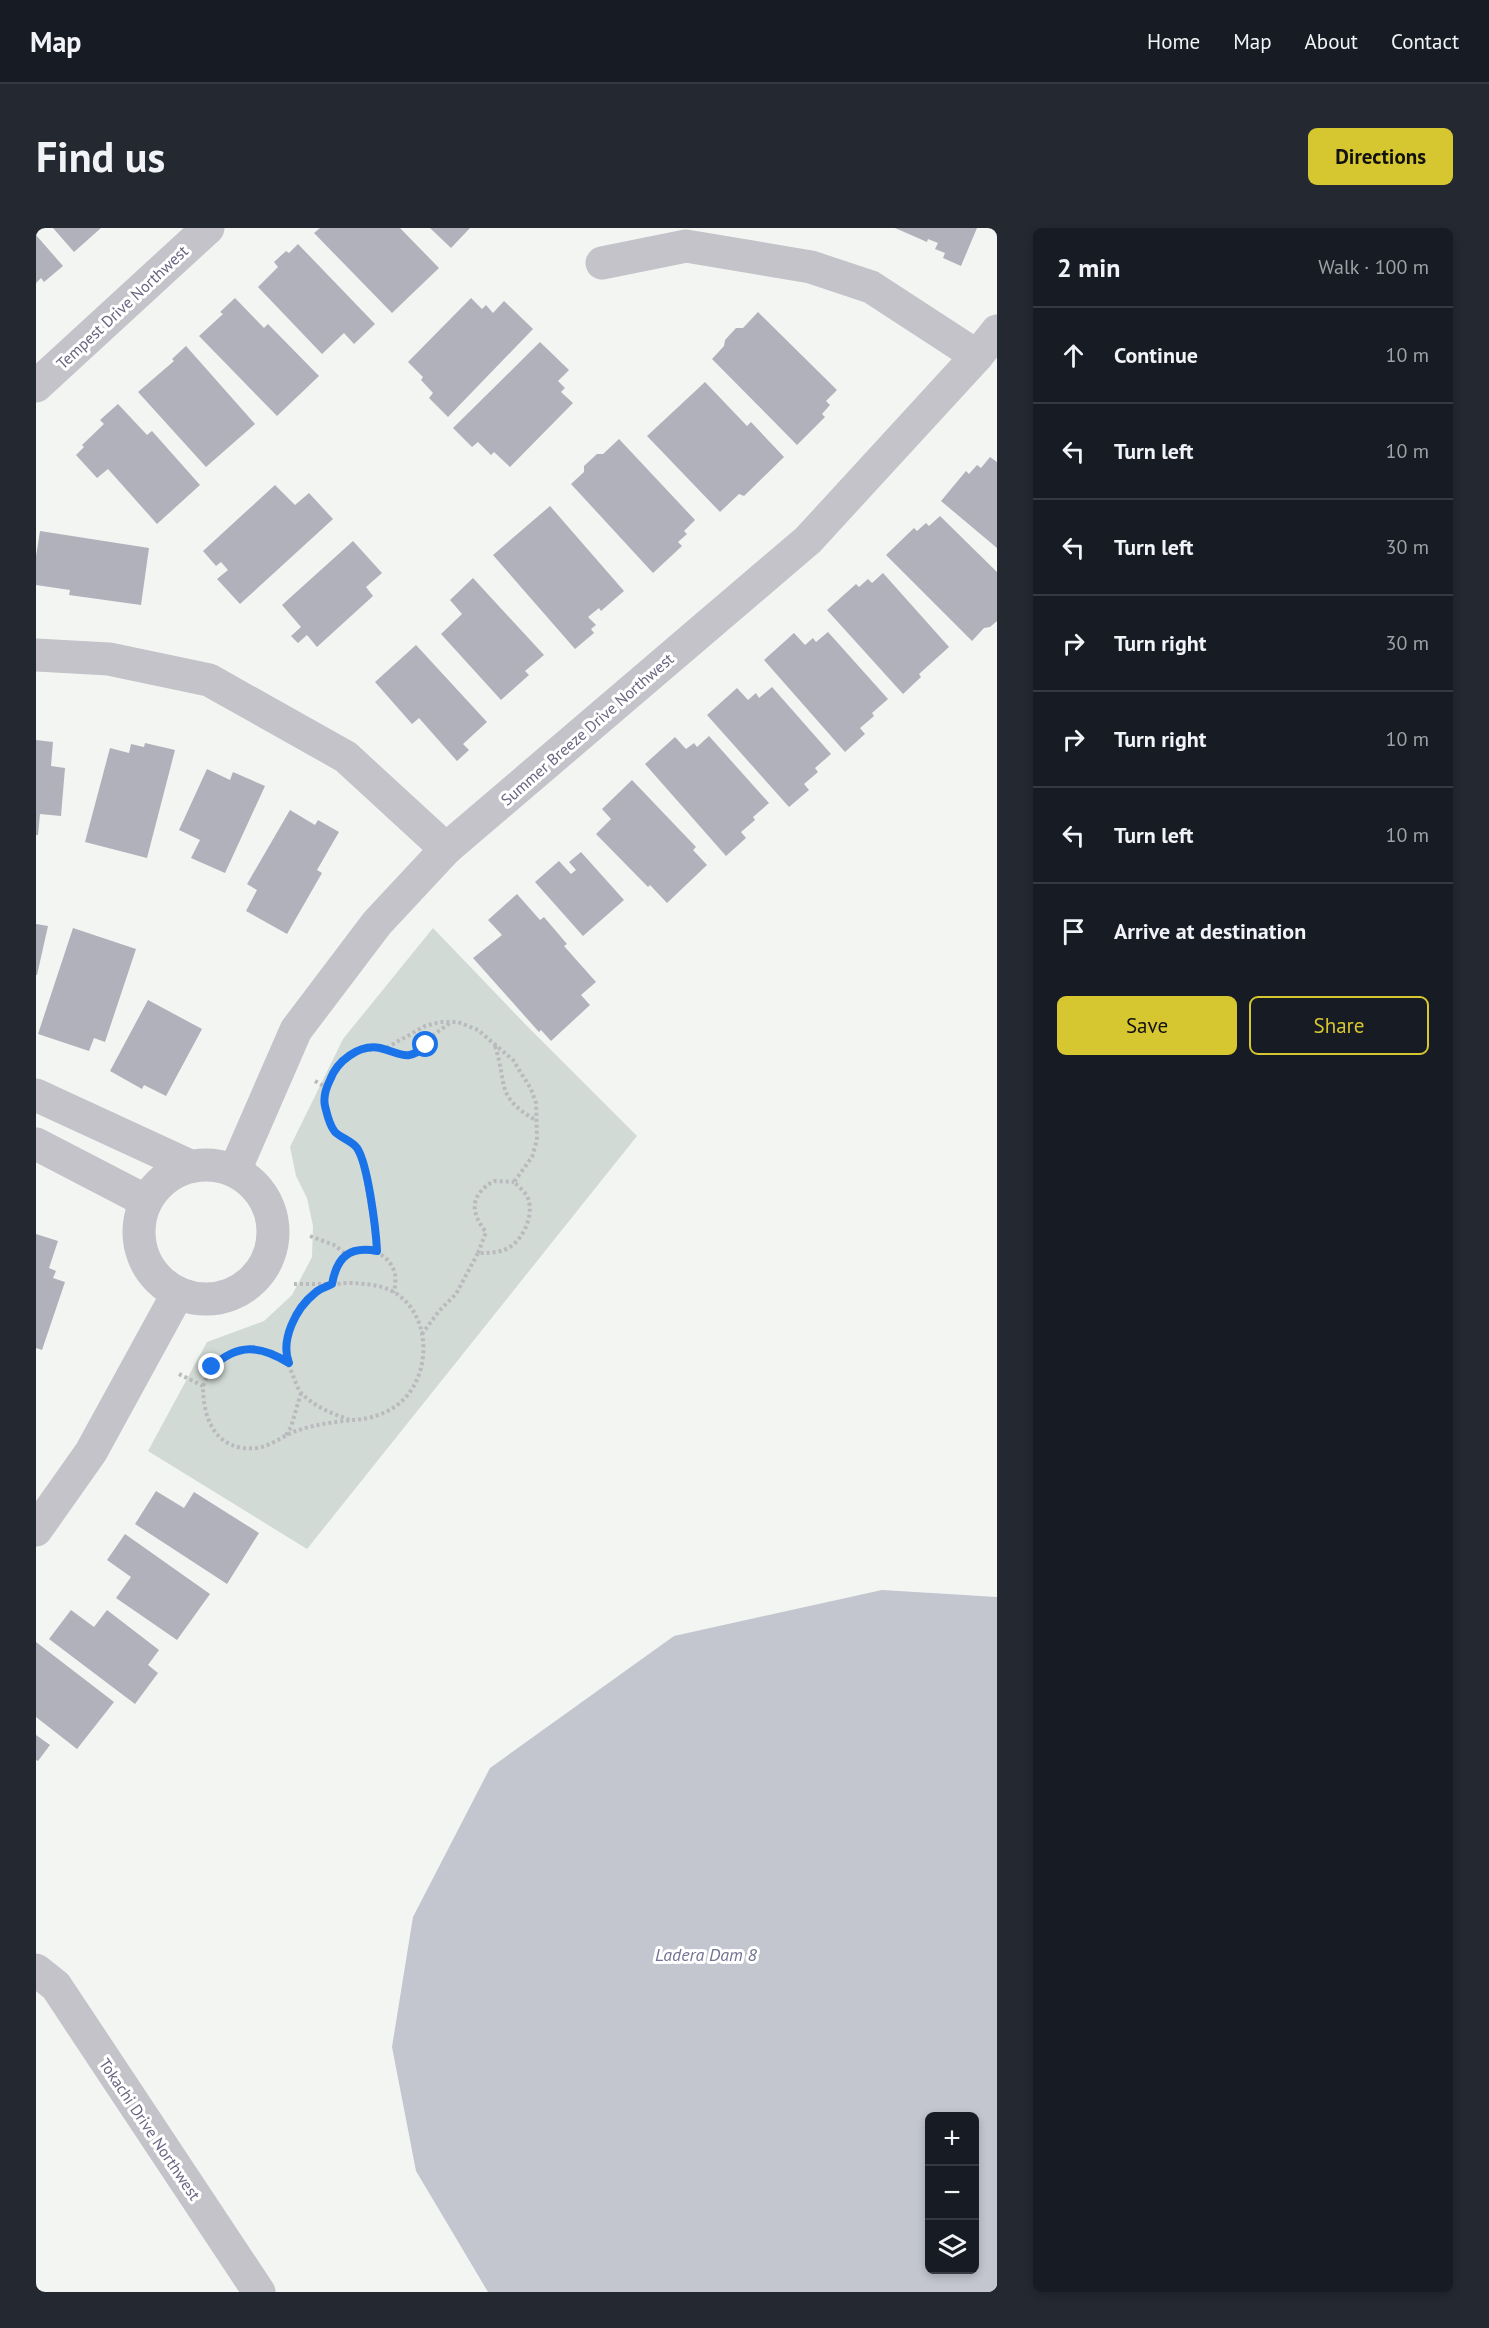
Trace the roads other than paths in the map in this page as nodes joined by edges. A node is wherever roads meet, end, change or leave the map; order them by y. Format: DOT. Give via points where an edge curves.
graph roads {
  1 [pos="208,228"];
  2 [pos="602,263"];
  3 [pos="997,331"];
  4 [pos="977,356"];
  5 [pos="36,386"];
  6 [pos="36,655"];
  7 [pos="446,849"];
  8 [pos="36,1095"];
  9 [pos="36,1144"];
  10 [pos="190,1166"];
  11 [pos="235,1170"];
  12 [pos="146,1201"];
  13 [pos="178,1293"];
  14 [pos="36,1530"];
  15 [pos="36,1970"];
  16 [pos="259,2292"];
  1 -- 5 [label="street, Tempest Drive Northwest"];
  2 -- 4 [label="street" via="686,246 811,267 871,286"];
  3 -- 4 [label="street, Summer Breeze Drive Northwest"];
  4 -- 7 [label="street, Summer Breeze Drive Northwest" via="808,540"];
  6 -- 7 [label="street" via="110,659 209,680 346,757"];
  7 -- 11 [label="street, Summer Breeze Drive Northwest" via="377,923 296,1030"];
  8 -- 10 [label="street"];
  9 -- 12 [label="street"];
  10 -- 11 [label="street" via="214,1165"];
  10 -- 12 [label="street" via="166,1177"];
  11 -- 13 [label="street" via="262,1193 271,1213 274,1235 266,1262 254,1280 233,1294 204,1299"];
  12 -- 13 [label="street" via="140,1217 139,1239 146,1262 156,1277"];
  13 -- 14 [label="street" via="91,1452"];
  15 -- 16 [label="street, Tokachi Drive Northwest" via="56,1986"];
}
